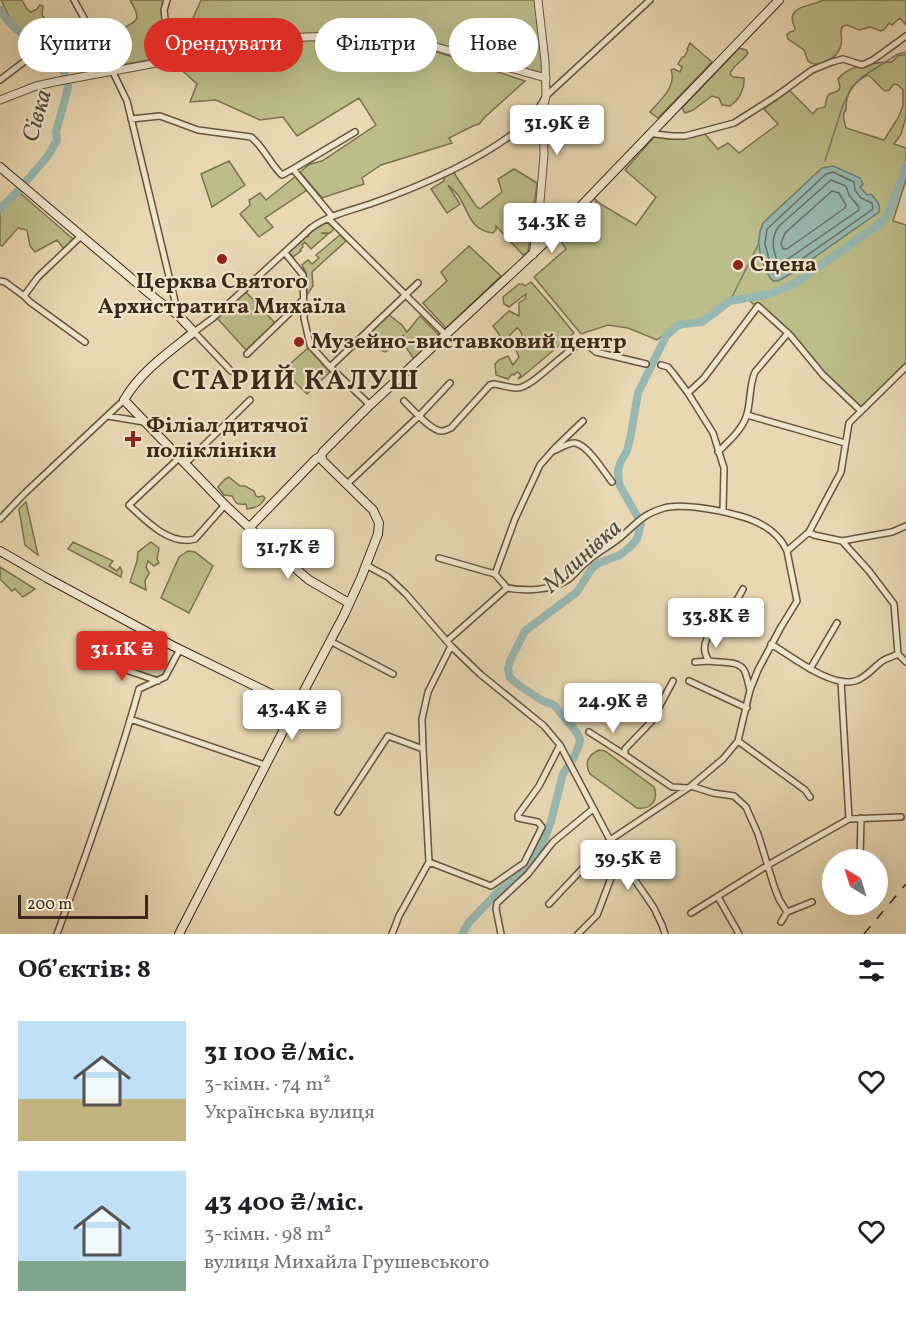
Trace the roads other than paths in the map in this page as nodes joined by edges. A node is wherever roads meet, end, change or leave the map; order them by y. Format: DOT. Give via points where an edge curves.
graph roads {
  1 [pos="74,0"];
  2 [pos="167,0"];
  3 [pos="538,0"];
  4 [pos="650,0"];
  5 [pos="779,0"];
  6 [pos="84,18"];
  7 [pos="165,18"];
  8 [pos="906,36"];
  9 [pos="303,37"];
  10 [pos="18,66"];
  11 [pos="107,72"];
  12 [pos="113,72"];
  13 [pos="1,78"];
  14 [pos="546,78"];
  15 [pos="546,96"];
  16 [pos="0,100"];
  17 [pos="131,119"];
  18 [pos="527,122"];
  19 [pos="544,129"];
  20 [pos="355,132"];
  21 [pos="653,132"];
  22 [pos="0,168"];
  23 [pos="293,170"];
  24 [pos="539,213"];
  25 [pos="330,217"];
  26 [pos="555,234"];
  27 [pos="81,236"];
  28 [pos="285,253"];
  29 [pos="532,255"];
  30 [pos="0,281"];
  31 [pos="418,283"];
  32 [pos="406,295"];
  33 [pos="24,296"];
  34 [pos="303,300"];
  35 [pos="178,315"];
  36 [pos="194,332"];
  37 [pos="788,333"];
  38 [pos="446,335"];
  39 [pos="85,342"];
  40 [pos="247,354"];
  41 [pos="646,364"];
  42 [pos="661,365"];
  43 [pos="330,367"];
  44 [pos="906,367"];
  45 [pos="231,371"];
  46 [pos="450,383"];
  47 [pos="688,393"];
  48 [pos="124,400"];
  49 [pos="250,400"];
  50 [pos="404,400"];
  51 [pos="370,405"];
  52 [pos="861,411"];
  53 [pos="747,415"];
  54 [pos="108,416"];
  55 [pos="419,416"];
  56 [pos="583,421"];
  57 [pos="144,422"];
  58 [pos="845,443"];
  59 [pos="551,452"];
  60 [pos="718,452"];
  61 [pos="321,456"];
  62 [pos="182,461"];
  63 [pos="612,482"];
  64 [pos="347,484"];
  65 [pos="225,505"];
  66 [pos="723,511"];
  67 [pos="0,519"];
  68 [pos="906,526"];
  69 [pos="249,528"];
  70 [pos="809,532"];
  71 [pos="842,541"];
  72 [pos="0,551"];
  73 [pos="787,551"];
  74 [pos="439,558"];
  75 [pos="366,565"];
  76 [pos="495,574"];
  77 [pos="507,588"];
  78 [pos="743,589"];
  79 [pos="349,603"];
  80 [pos="837,623"];
  81 [pos="330,641"];
  82 [pos="449,643"];
  83 [pos="771,644"];
  84 [pos="180,649"];
  85 [pos="898,654"];
  86 [pos="709,661"];
  87 [pos="695,662"];
  88 [pos="906,662"];
  89 [pos="86,663"];
  90 [pos="810,669"];
  91 [pos="393,674"];
  92 [pos="158,681"];
  93 [pos="673,681"];
  94 [pos="689,681"];
  95 [pos="840,681"];
  96 [pos="750,690"];
  97 [pos="296,705"];
  98 [pos="747,708"];
  99 [pos="130,719"];
  100 [pos="589,732"];
  101 [pos="738,741"];
  102 [pos="560,745"];
  103 [pos="423,749"];
  104 [pos="625,755"];
  105 [pos="265,765"];
  106 [pos="672,787"];
  107 [pos="689,787"];
  108 [pos="675,797"];
  109 [pos="810,797"];
  110 [pos="593,809"];
  111 [pos="338,812"];
  112 [pos="901,817"];
  113 [pos="861,818"];
  114 [pos="849,819"];
  115 [pos="610,840"];
  116 [pos="860,849"];
  117 [pos="619,857"];
  118 [pos="429,862"];
  119 [pos="768,865"];
  120 [pos="718,897"];
  121 [pos="812,902"];
  122 [pos="549,904"];
  123 [pos="788,912"];
  124 [pos="691,913"];
  125 [pos="781,922"];
  126 [pos="57,934"];
  127 [pos="179,934"];
  128 [pos="392,934"];
  129 [pos="501,934"];
  130 [pos="578,934"];
  131 [pos="665,934"];
  132 [pos="739,934"];
  1 -- 6 [label="street"];
  2 -- 7 [label="street"];
  3 -- 14 [label="street"];
  4 -- 15 [label="street"];
  5 -- 21 [label="main road"];
  8 -- 21 [label="street" via="862,65 843,59 812,70 734,123 685,136"];
  9 -- 14 [label="street" via="386,36"];
  10 -- 13 [label="street"];
  11 -- 16 [label="street" via="36,86"];
  12 -- 17 [label="street"];
  14 -- 15 [label="street"];
  15 -- 18 [label="street"];
  15 -- 19 [label="street"];
  17 -- 23 [label="street" via="160,116 198,130 251,137 282,175"];
  17 -- 35 [label="street"];
  18 -- 19 [label="street"];
  18 -- 25 [label="street" via="478,157"];
  19 -- 24 [label="street"];
  20 -- 23 [label="street"];
  21 -- 26 [label="main road"];
  22 -- 27 [label="main road"];
  23 -- 25 [label="street"];
  24 -- 26 [label="street"];
  24 -- 29 [label="street"];
  25 -- 28 [label="street" via="311,228"];
  25 -- 32 [label="street"];
  26 -- 29 [label="main road"];
  27 -- 33 [label="street"];
  27 -- 35 [label="main road"];
  28 -- 34 [label="street" via="303,275"];
  28 -- 36 [label="street"];
  29 -- 38 [label="main road"];
  30 -- 33 [label="street"];
  31 -- 32 [label="street"];
  32 -- 38 [label="street"];
  32 -- 43 [label="street"];
  33 -- 39 [label="street"];
  34 -- 40 [label="street"];
  34 -- 43 [label="street" via="310,345"];
  35 -- 36 [label="main road"];
  36 -- 45 [label="street"];
  36 -- 48 [label="main road" via="144,372"];
  37 -- 47 [label="street" via="758,306 704,378"];
  37 -- 52 [label="street" via="823,375"];
  37 -- 53 [label="street" via="755,372"];
  38 -- 51 [label="main road"];
  41 -- 55 [label="street" via="596,352 584,342 526,385 490,385 444,432"];
  42 -- 47 [label="street" via="668,367"];
  43 -- 51 [label="street"];
  44 -- 52 [label="street"];
  46 -- 55 [label="street"];
  47 -- 60 [label="street" via="713,433"];
  48 -- 54 [label="street"];
  48 -- 57 [label="main road"];
  49 -- 62 [label="street"];
  50 -- 55 [label="street"];
  51 -- 61 [label="main road"];
  52 -- 58 [label="street" via="849,423"];
  53 -- 58 [label="street"];
  53 -- 60 [label="street"];
  54 -- 57 [label="street"];
  54 -- 67 [label="street"];
  55 -- 64 [label="street"];
  56 -- 59 [label="street"];
  57 -- 62 [label="main road"];
  58 -- 70 [label="street" via="841,472"];
  59 -- 63 [label="street" via="573,442 578,444 591,454"];
  59 -- 76 [label="street" via="540,465 515,519"];
  60 -- 66 [label="street" via="724,468"];
  61 -- 64 [label="main road"];
  61 -- 69 [label="main road"];
  62 -- 65 [label="main road"];
  62 -- 65 [label="street" via="129,505 167,536 188,541 195,539"];
  64 -- 75 [label="main road" via="373,510 379,523"];
  65 -- 69 [label="main road"];
  66 -- 73 [label="street" via="752,519 769,529"];
  66 -- 77 [label="street" via="665,507 639,520 568,579 534,590"];
  68 -- 71 [label="street"];
  69 -- 79 [label="main road" via="297,571"];
  70 -- 71 [label="street"];
  70 -- 73 [label="street"];
  71 -- 85 [label="street" via="894,604"];
  72 -- 84 [label="main road"];
  73 -- 83 [label="street" via="797,601"];
  74 -- 76 [label="street"];
  75 -- 79 [label="main road"];
  75 -- 82 [label="street" via="388,577"];
  76 -- 77 [label="street"];
  77 -- 82 [label="street"];
  78 -- 86 [label="street" via="706,640"];
  79 -- 81 [label="main road"];
  80 -- 90 [label="street"];
  81 -- 91 [label="street"];
  81 -- 97 [label="main road"];
  82 -- 102 [label="street" via="544,726"];
  82 -- 103 [label="street" via="428,692 422,719"];
  83 -- 90 [label="street"];
  83 -- 96 [label="street"];
  84 -- 92 [label="street" via="165,677"];
  84 -- 97 [label="main road"];
  85 -- 88 [label="street"];
  85 -- 95 [label="street" via="855,681"];
  86 -- 87 [label="street"];
  86 -- 96 [label="street" via="740,666"];
  89 -- 92 [label="street" via="94,660"];
  90 -- 95 [label="street"];
  92 -- 99 [label="street" via="139,689"];
  93 -- 104 [label="street" via="651,722 625,749"];
  94 -- 98 [label="street"];
  95 -- 114 [label="street"];
  96 -- 98 [label="street"];
  97 -- 105 [label="main road"];
  98 -- 101 [label="street"];
  99 -- 105 [label="street"];
  99 -- 126 [label="street"];
  100 -- 104 [label="street"];
  101 -- 107 [label="street"];
  101 -- 109 [label="street"];
  102 -- 110 [label="street"];
  102 -- 118 [label="street" via="539,786 518,815 542,827 524,863 491,886"];
  103 -- 111 [label="street" via="388,736"];
  103 -- 118 [label="street"];
  104 -- 106 [label="street"];
  105 -- 127 [label="main road"];
  106 -- 107 [label="street"];
  106 -- 108 [label="street"];
  107 -- 108 [label="street"];
  107 -- 119 [label="street" via="734,796 741,801 759,834"];
  108 -- 115 [label="street"];
  110 -- 115 [label="street"];
  110 -- 129 [label="street" via="553,842 528,874 497,903"];
  112 -- 113 [label="street"];
  113 -- 114 [label="street"];
  113 -- 116 [label="street"];
  114 -- 119 [label="street"];
  115 -- 117 [label="street"];
  115 -- 122 [label="street"];
  117 -- 130 [label="street" via="597,915"];
  117 -- 131 [label="street" via="654,908"];
  118 -- 128 [label="street"];
  119 -- 120 [label="street"];
  119 -- 123 [label="street" via="776,892"];
  120 -- 124 [label="street"];
  120 -- 132 [label="street"];
  121 -- 123 [label="street"];
  123 -- 125 [label="street"];
}
